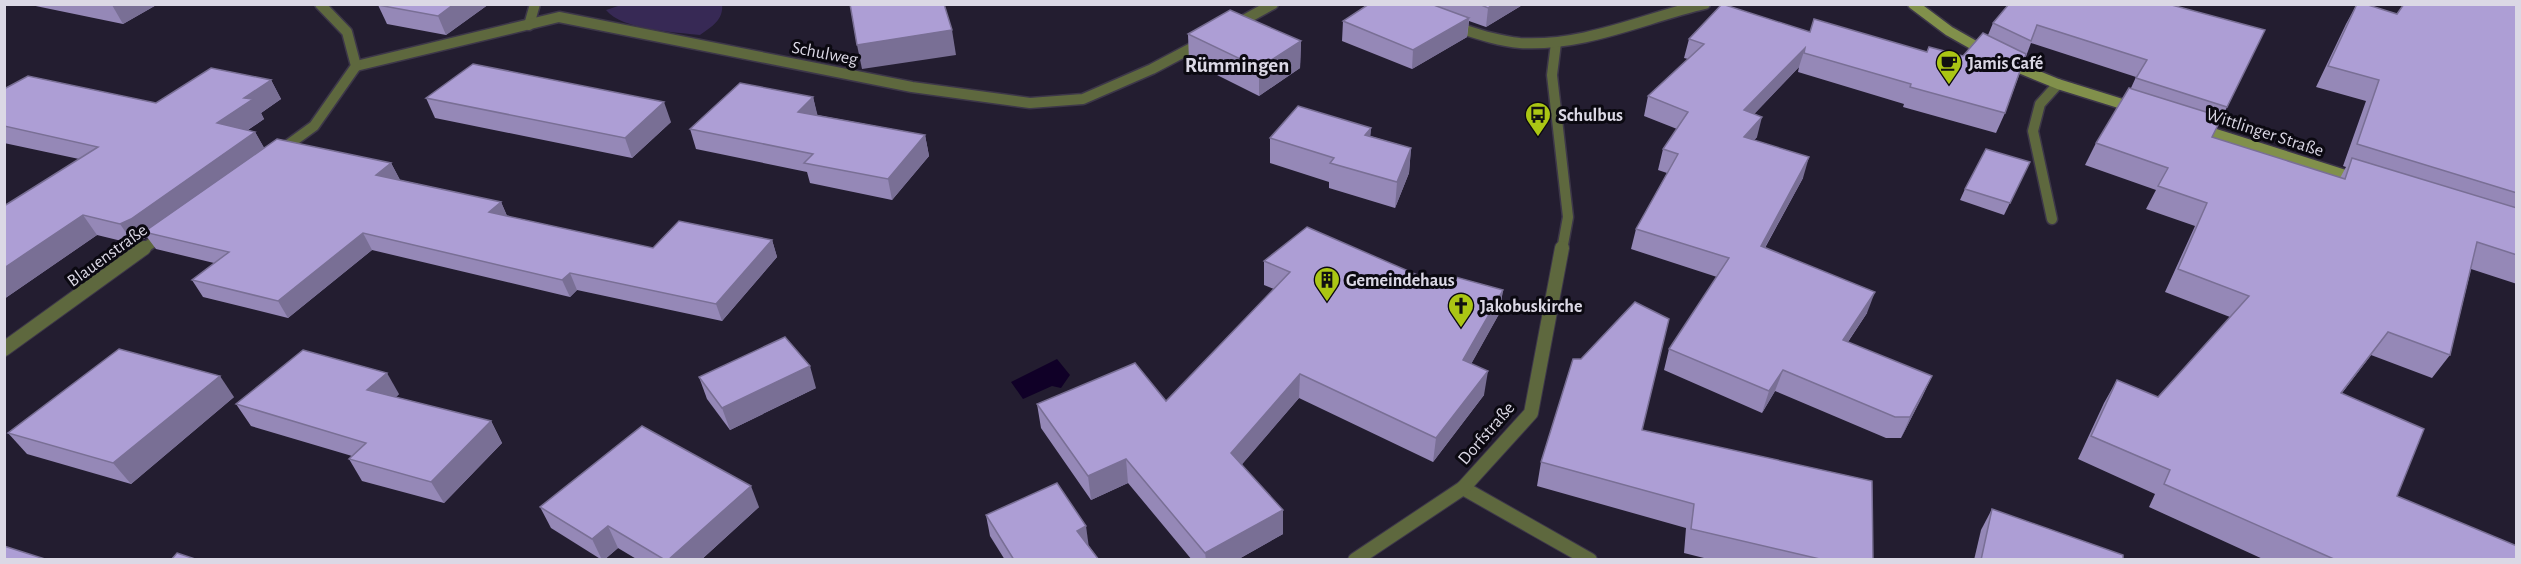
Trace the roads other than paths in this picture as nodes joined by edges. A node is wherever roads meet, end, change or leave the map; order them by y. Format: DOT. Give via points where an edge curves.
graph roads {
  1 [pos="320,4"];
  2 [pos="535,4"];
  3 [pos="1273,4"];
  4 [pos="1705,4"];
  5 [pos="1913,4"];
  6 [pos="1446,23"];
  7 [pos="529,25"];
  8 [pos="1221,32"];
  9 [pos="1211,38"];
  10 [pos="1556,43"];
  11 [pos="356,66"];
  12 [pos="2058,84"];
  13 [pos="2148,112"];
  14 [pos="2192,126"];
  15 [pos="276,154"];
  16 [pos="2371,183"];
  17 [pos="2052,219"];
  18 [pos="179,224"];
  19 [pos="4,349"];
  20 [pos="1463,488"];
  21 [pos="1355,560"];
  22 [pos="1590,560"];
  1 -- 11 [label="street" via="347,32"];
  2 -- 7 [label="street"];
  3 -- 8 [label="street"];
  4 -- 10 [label="street" via="1591,38"];
  5 -- 12 [label="main road" via="1979,49"];
  6 -- 10 [label="street" via="1521,43"];
  7 -- 9 [label="street, Schulweg" via="559,18 912,87 1030,103 1083,99"];
  7 -- 11 [label="street, Schulweg"];
  10 -- 20 [label="street, Dorfstraße" via="1552,75 1568,216 1531,413"];
  11 -- 15 [label="street" via="315,126"];
  12 -- 13 [label="main road"];
  12 -- 17 [label="street" via="2040,104 2033,131"];
  14 -- 16 [label="main road, Wittlinger Straße"];
  18 -- 19 [label="street, Blauenstraße"];
  20 -- 21 [label="street"];
  20 -- 22 [label="street, Dorfstraße"];
}
